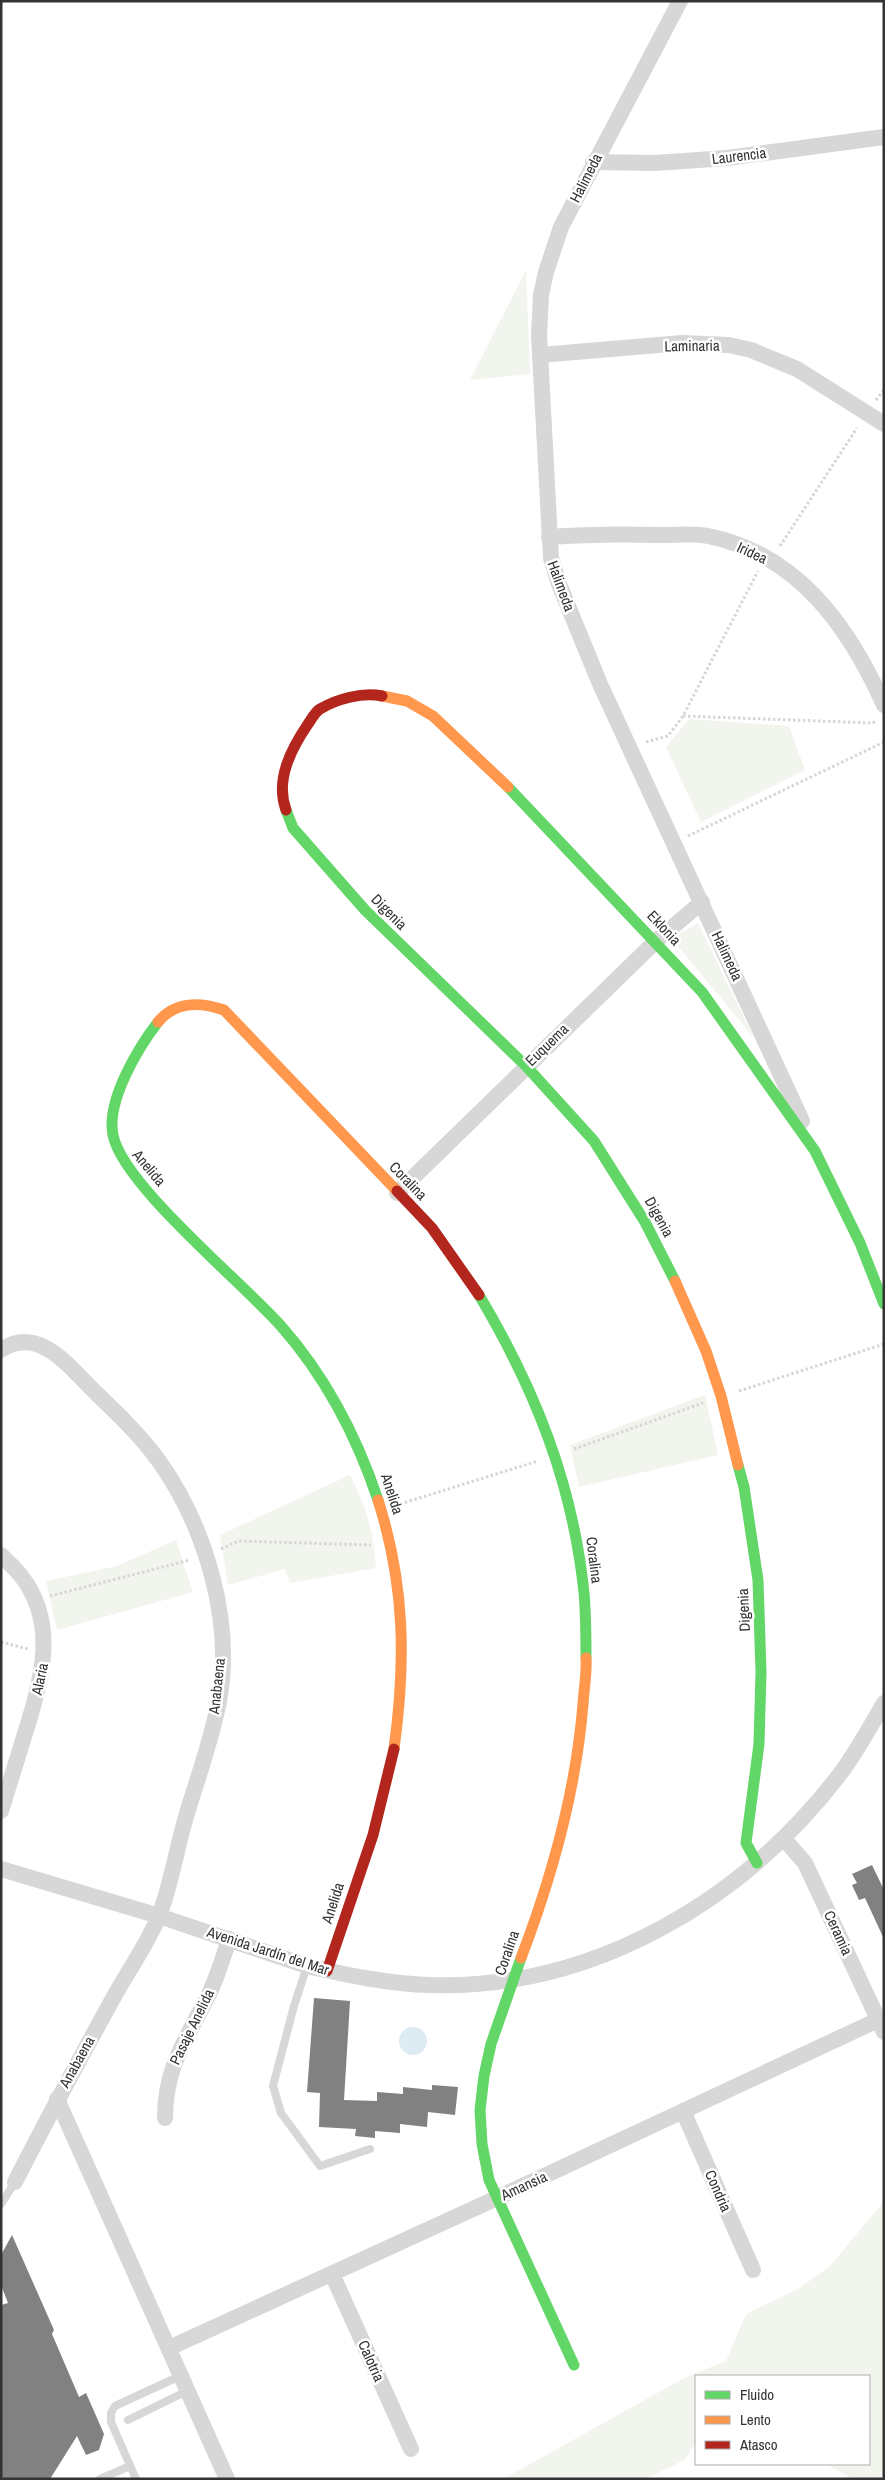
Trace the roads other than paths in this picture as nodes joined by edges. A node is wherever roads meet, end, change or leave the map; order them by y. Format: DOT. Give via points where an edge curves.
graph roads {
  1 [pos="680,1"];
  2 [pos="884,137"];
  3 [pos="593,162"];
  4 [pos="540,354"];
  5 [pos="884,424"];
  6 [pos="548,538"];
  7 [pos="318,710"];
  8 [pos="881,711"];
  9 [pos="702,902"];
  10 [pos="656,941"];
  11 [pos="526,1066"];
  12 [pos="114,1105"];
  13 [pos="815,1151"];
  14 [pos="397,1193"];
  15 [pos="884,1304"];
  16 [pos="1,1350"];
  17 [pos="1,1555"];
  18 [pos="884,1703"];
  19 [pos="1,1811"];
  20 [pos="784,1839"];
  21 [pos="757,1863"];
  22 [pos="1,1869"];
  23 [pos="159,1916"];
  24 [pos="229,1938"];
  25 [pos="307,1966"];
  26 [pos="327,1971"];
  27 [pos="514,1979"];
  28 [pos="881,2026"];
  29 [pos="57,2099"];
  30 [pos="683,2112"];
  31 [pos="165,2118"];
  32 [pos="370,2149"];
  33 [pos="15,2182"];
  34 [pos="497,2198"];
  35 [pos="1,2204"];
  36 [pos="753,2270"];
  37 [pos="332,2274"];
  38 [pos="168,2348"];
  39 [pos="574,2365"];
  40 [pos="184,2384"];
  41 [pos="128,2420"];
  42 [pos="411,2449"];
  43 [pos="130,2466"];
  44 [pos="100,2479"];
  45 [pos="136,2479"];
  46 [pos="227,2479"];
  1 -- 3 [label="street, Halimeda"];
  2 -- 3 [label="street, Laurencia" via="727,158 655,163"];
  3 -- 4 [label="street, Halimeda" via="561,227 546,272 539,315"];
  4 -- 5 [label="street, Laminaria" via="682,343 728,345 751,350 796,370"];
  4 -- 6 [label="street, Halimeda"];
  6 -- 8 [label="street, Iridea" via="582,534 706,535 750,550 790,574 824,604 853,642"];
  6 -- 9 [label="street, Halimeda" via="550,558 559,584 628,746"];
  7 -- 10 [label="street, Eklonia" via="348,698 378,695 407,701 433,716 506,785"];
  7 -- 11 [label="street, Digenia" via="296,742 283,778 284,804 293,828 365,910"];
  9 -- 10 [label="street, Euquema"];
  9 -- 13 [label="street, Halimeda"];
  10 -- 11 [label="street, Euquema"];
  10 -- 13 [label="street, Eklonia" via="702,992"];
  11 -- 14 [label="street, Euquema"];
  11 -- 21 [label="street, Digenia" via="594,1141 646,1222 688,1307 721,1396 744,1487 758,1580 759,1744 746,1842"];
  12 -- 14 [label="street, Coralina" via="155,1024 178,1007 189,1004 213,1006 224,1010"];
  12 -- 26 [label="street, Anelida" via="111,1118 113,1137 125,1165 170,1215 260,1303 305,1356 342,1414 371,1477 382,1510 395,1564 402,1620 402,1696 387,1780"];
  13 -- 15 [label="street, Eklonia" via="860,1244"];
  14 -- 27 [label="street, Coralina" via="432,1228 483,1298 525,1374 556,1455 573,1522 581,1571 586,1650 581,1730 567,1808 537,1914"];
  16 -- 23 [label="street, Anabaena" via="25,1342 46,1347 131,1427 173,1483 206,1556 219,1612 219,1699"];
  17 -- 19 [label="street, Alaria" via="22,1577 35,1600 44,1633 45,1654 40,1684"];
  18 -- 20 [label="street, Avenida Jardín del Mar" via="840,1774"];
  20 -- 21 [label="street, Avenida Jardín del Mar"];
  20 -- 28 [label="street, Ceramia" via="805,1863"];
  21 -- 27 [label="street, Avenida Jardín del Mar" via="694,1910 639,1941 592,1960"];
  22 -- 23 [label="street, Avenida Jardín del Mar"];
  23 -- 24 [label="street, Avenida Jardín del Mar"];
  23 -- 29 [label="street, Anabaena"];
  24 -- 25 [label="street, Avenida Jardín del Mar"];
  24 -- 31 [label="street, Pasaje Anelida" via="213,1985 172,2066"];
  25 -- 26 [label="street, Avenida Jardín del Mar"];
  25 -- 32 [label="lane" via="274,2086 281,2113 320,2166"];
  26 -- 27 [label="street, Avenida Jardín del Mar" via="430,1986"];
  27 -- 34 [label="street, Coralina" via="495,2032 479,2101 480,2141 489,2180"];
  28 -- 30 [label="street, Amansia"];
  29 -- 33 [label="street, Anabaena"];
  29 -- 38 [label="street, Anabaena"];
  30 -- 34 [label="street, Amansia"];
  30 -- 36 [label="street, Condria"];
  33 -- 35 [label="lane"];
  34 -- 37 [label="street, Amansia"];
  34 -- 39 [label="street, Coralina"];
  37 -- 38 [label="street, Amansia"];
  37 -- 42 [label="street, Calotria"];
  38 -- 40 [label="street, Anabaena"];
  40 -- 41 [label="lane"];
  40 -- 43 [label="lane" via="115,2406 111,2412 111,2422"];
  40 -- 46 [label="street, Anabaena"];
  43 -- 44 [label="lane"];
  43 -- 45 [label="lane"];
}
